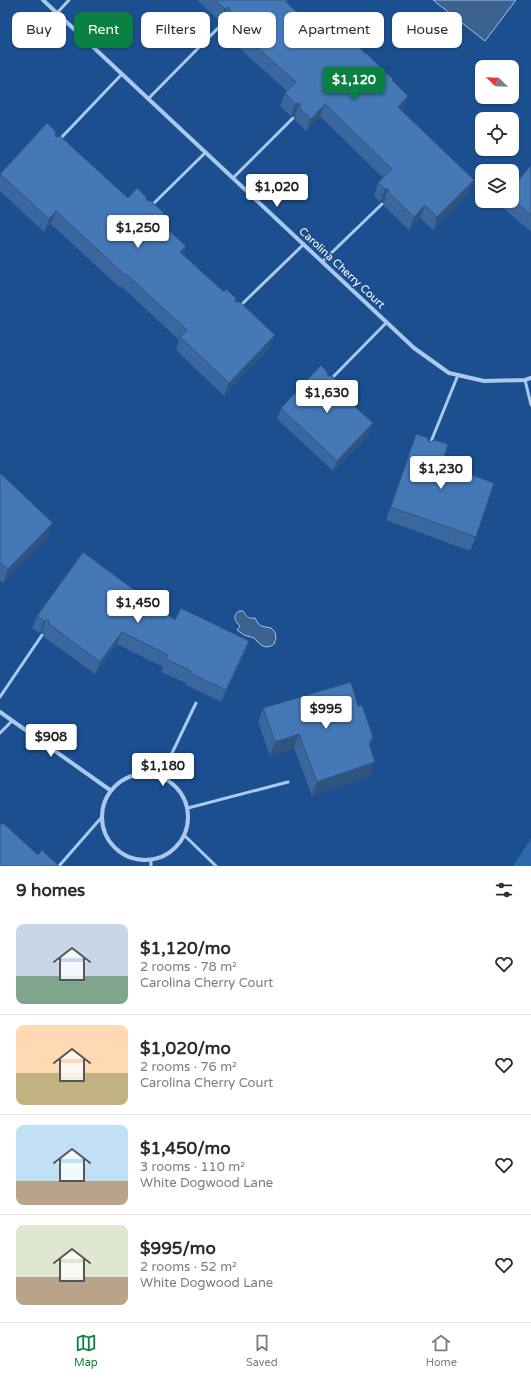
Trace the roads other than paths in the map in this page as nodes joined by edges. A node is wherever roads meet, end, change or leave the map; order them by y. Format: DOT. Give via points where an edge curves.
graph roads {
  1 [pos="43,0"];
  2 [pos="69,0"];
  3 [pos="56,12"];
  4 [pos="58,12"];
  5 [pos="66,21"];
  6 [pos="218,28"];
  7 [pos="122,74"];
  8 [pos="148,99"];
  9 [pos="293,118"];
  10 [pos="58,141"];
  11 [pos="206,152"];
  12 [pos="233,178"];
  13 [pos="382,204"];
  14 [pos="150,207"];
  15 [pos="304,244"];
  16 [pos="322,262"];
  17 [pos="239,308"];
  18 [pos="387,322"];
  19 [pos="458,375"];
  20 [pos="531,378"];
  21 [pos="526,380"];
  22 [pos="326,384"];
  23 [pos="531,405"];
  24 [pos="428,449"];
  25 [pos="42,635"];
  26 [pos="0,697"];
  27 [pos="196,703"];
  28 [pos="0,712"];
  29 [pos="12,721"];
  30 [pos="0,733"];
  31 [pos="161,776"];
  32 [pos="288,782"];
  33 [pos="110,790"];
  34 [pos="188,808"];
  35 [pos="101,818"];
  36 [pos="184,835"];
  37 [pos="151,861"];
  38 [pos="59,866"];
  39 [pos="151,866"];
  40 [pos="216,866"];
  1 -- 3 [label="street, Carolina Cherry Court"];
  2 -- 4 [label="lane"];
  5 -- 7 [label="street, Carolina Cherry Court"];
  6 -- 8 [label="lane"];
  7 -- 8 [label="street, Carolina Cherry Court"];
  7 -- 10 [label="lane"];
  8 -- 11 [label="street, Carolina Cherry Court"];
  9 -- 12 [label="lane"];
  11 -- 12 [label="street, Carolina Cherry Court"];
  11 -- 14 [label="lane"];
  12 -- 15 [label="street, Carolina Cherry Court"];
  13 -- 16 [label="lane"];
  15 -- 16 [label="street, Carolina Cherry Court"];
  15 -- 17 [label="lane"];
  16 -- 18 [label="street, Carolina Cherry Court"];
  18 -- 19 [label="street, Carolina Cherry Court" via="414,348 449,373"];
  18 -- 22 [label="lane"];
  19 -- 21 [label="street, Carolina Cherry Court" via="484,381"];
  19 -- 24 [label="lane"];
  20 -- 21 [label="street, Carolina Cherry Court"];
  21 -- 23 [label="lane"];
  25 -- 26 [label="lane"];
  27 -- 31 [label="lane"];
  28 -- 29 [label="street"];
  29 -- 30 [label="lane"];
  29 -- 33 [label="street"];
  31 -- 33 [label="street" via="148,773 134,774"];
  31 -- 34 [label="street" via="178,789"];
  32 -- 34 [label="lane"];
  33 -- 35 [label="street" via="103,803"];
  34 -- 36 [label="street" via="188,822"];
  35 -- 37 [label="street" via="104,832 111,845 122,855 136,860"];
  35 -- 38 [label="lane"];
  36 -- 37 [label="street" via="177,847 165,856"];
  36 -- 40 [label="lane"];
  37 -- 39 [label="lane"];
}
